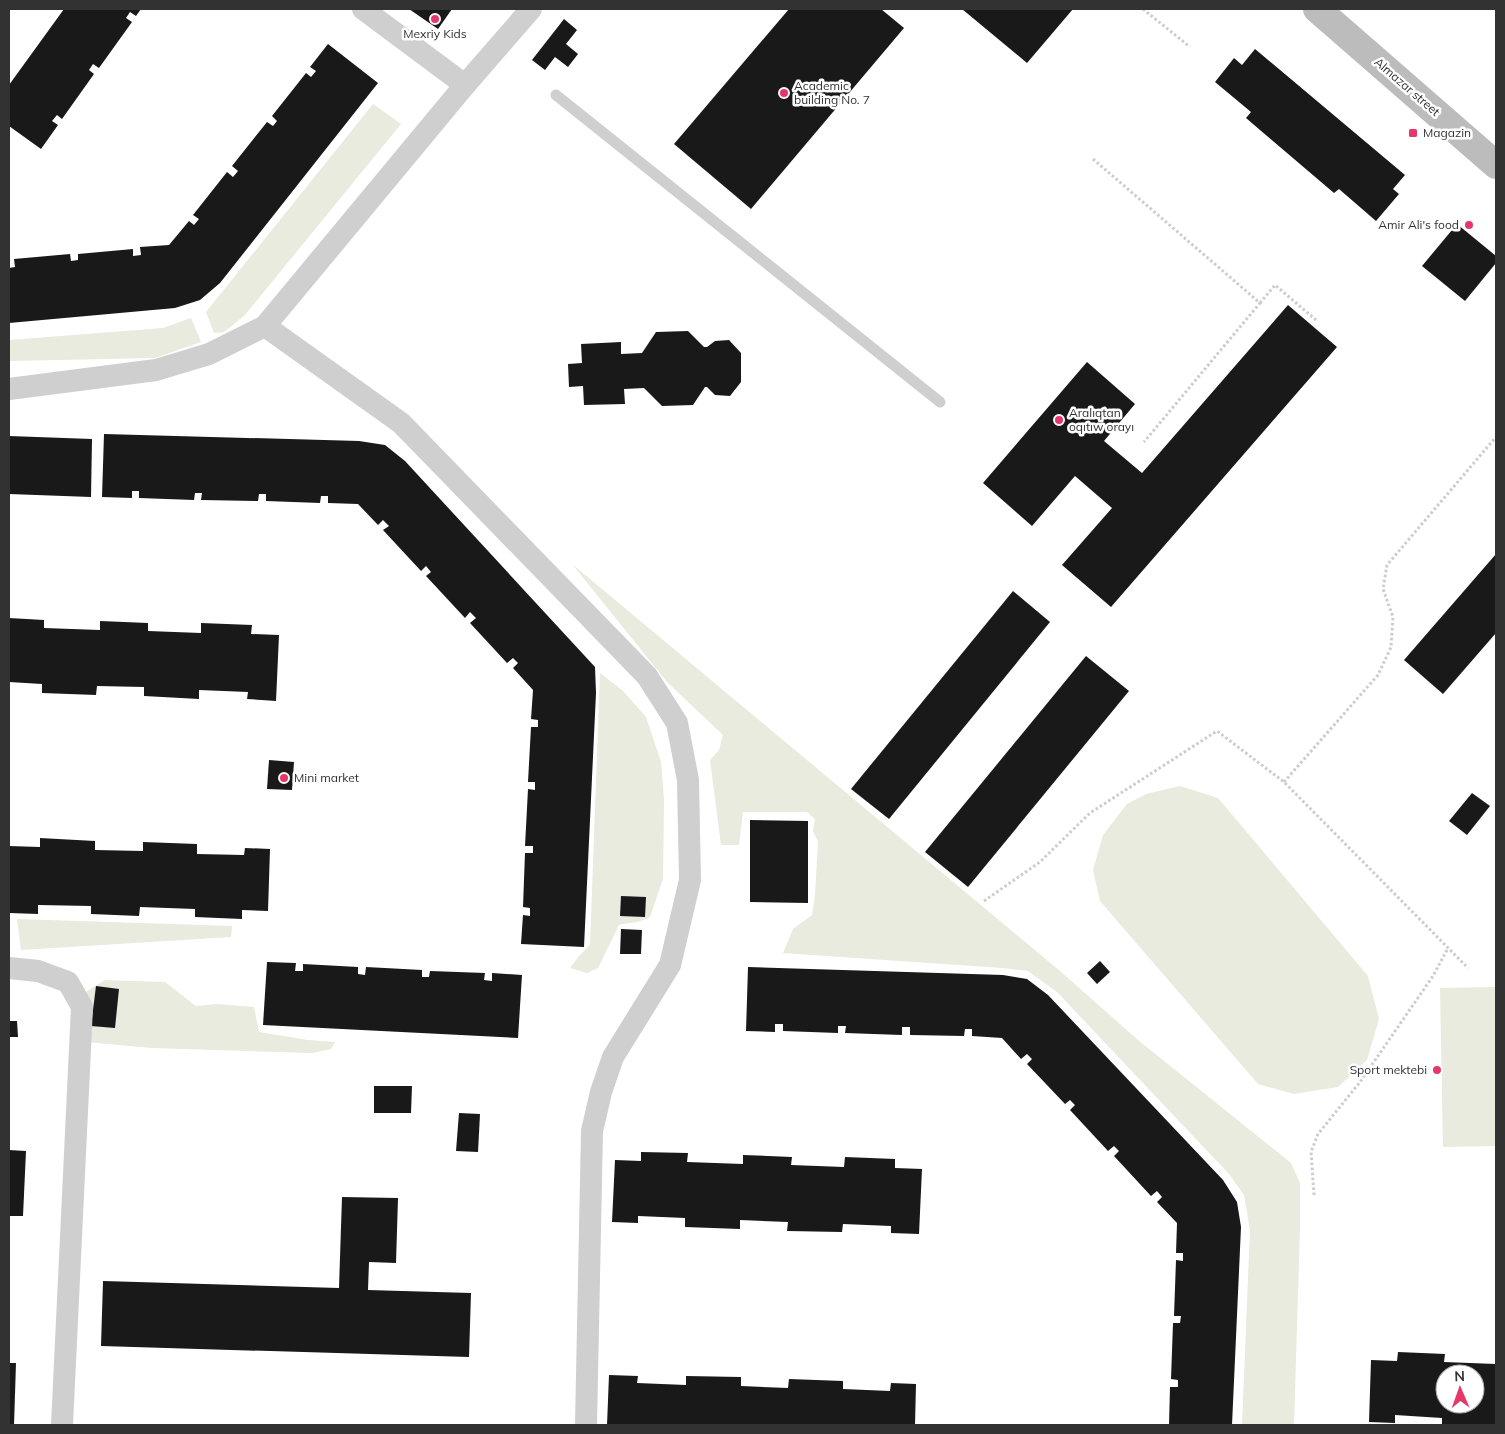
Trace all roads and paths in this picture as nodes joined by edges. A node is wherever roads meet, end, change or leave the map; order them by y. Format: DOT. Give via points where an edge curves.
graph roads {
  1 [pos="363,9"];
  2 [pos="531,9"];
  3 [pos="1143,9"];
  4 [pos="1317,9"];
  5 [pos="1190,47"];
  6 [pos="465,85"];
  7 [pos="556,95"];
  8 [pos="1093,158"];
  9 [pos="1496,165"];
  10 [pos="1260,303"];
  11 [pos="1316,320"];
  12 [pos="264,326"];
  13 [pos="9,389"];
  14 [pos="940,402"];
  15 [pos="1496,438"];
  16 [pos="1144,442"];
  17 [pos="1284,782"];
  18 [pos="984,901"];
  19 [pos="1448,948"];
  20 [pos="9,968"];
  21 [pos="1468,968"];
  22 [pos="1314,1195"];
  23 [pos="62,1425"];
  24 [pos="586,1425"];
  1 -- 6 [label="street"];
  2 -- 6 [label="street"];
  3 -- 5 [label="path"];
  4 -- 9 [label="street, Almazar street"];
  6 -- 12 [label="street"];
  7 -- 14 [label="lane"];
  8 -- 10 [label="path"];
  10 -- 11 [label="path" via="1275,285"];
  10 -- 16 [label="path"];
  12 -- 13 [label="street" via="209,354 156,370"];
  12 -- 24 [label="street" via="401,423 647,676 676,723 688,780 690,880 670,965 614,1058 601,1092 592,1131"];
  15 -- 17 [label="path" via="1387,565 1383,589 1393,617 1390,648 1378,675"];
  17 -- 18 [label="path" via="1217,731 1090,813 1040,862"];
  17 -- 19 [label="path"];
  19 -- 21 [label="path"];
  19 -- 22 [label="path" via="1433,976 1360,1082 1318,1134 1311,1152"];
  20 -- 23 [label="street" via="38,970 68,982 82,1007"];
}
